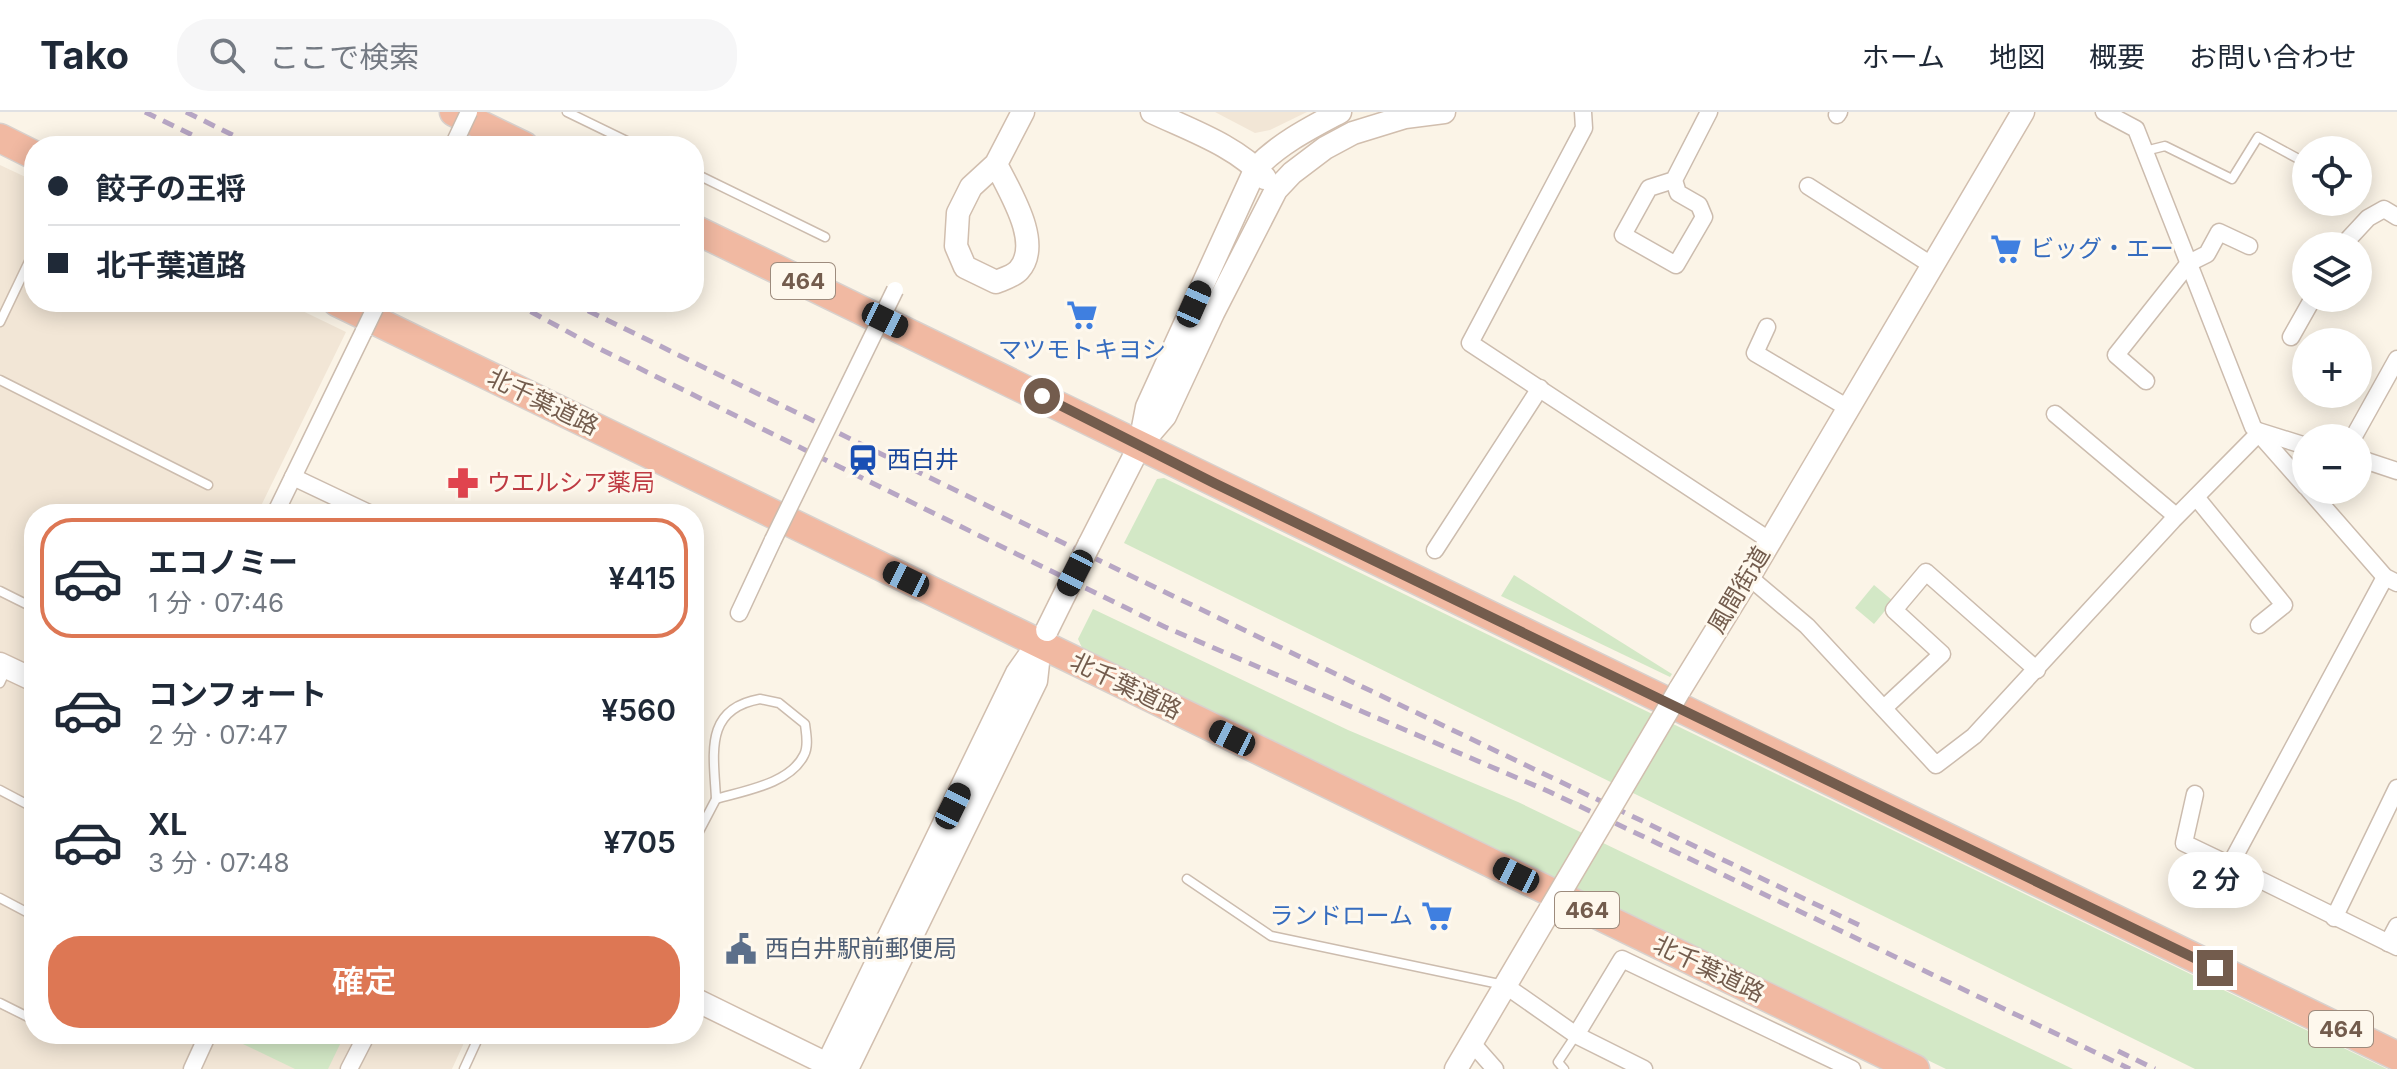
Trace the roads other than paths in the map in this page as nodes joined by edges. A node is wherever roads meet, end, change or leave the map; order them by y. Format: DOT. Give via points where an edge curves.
graph roads {
  1 [pos="454,112"];
  2 [pos="469,112"];
  3 [pos="567,112"];
  4 [pos="1023,112"];
  5 [pos="1152,112"];
  6 [pos="1340,112"];
  7 [pos="1444,112"];
  8 [pos="1583,112"];
  9 [pos="1709,112"];
  10 [pos="2023,112"];
  11 [pos="2104,112"];
  12 [pos="458,136"];
  13 [pos="503,136"];
  14 [pos="616,136"];
  15 [pos="0,138"];
  16 [pos="24,150"];
  17 [pos="2145,151"];
  18 [pos="2292,155"];
  19 [pos="996,164"];
  20 [pos="1256,168"];
  21 [pos="704,178"];
  22 [pos="1674,180"];
  23 [pos="1808,186"];
  24 [pos="1276,190"];
  25 [pos="2397,217"];
  26 [pos="2355,232"];
  27 [pos="704,234"];
  28 [pos="825,237"];
  29 [pos="2249,246"];
  30 [pos="2189,263"];
  31 [pos="1933,266"];
  32 [pos="24,272"];
  33 [pos="895,290"];
  34 [pos="358,312"];
  35 [pos="373,312"];
  36 [pos="2305,312"];
  37 [pos="0,322"];
  38 [pos="1767,327"];
  39 [pos="2291,337"];
  40 [pos="2397,359"];
  41 [pos="0,380"];
  42 [pos="2146,381"];
  43 [pos="1540,388"];
  44 [pos="1848,408"];
  45 [pos="2055,414"];
  46 [pos="2361,424"];
  47 [pos="2258,432"];
  48 [pos="2292,442"];
  49 [pos="1136,452"];
  50 [pos="2372,463"];
  51 [pos="2292,471"];
  52 [pos="2397,471"];
  53 [pos="293,477"];
  54 [pos="208,485"];
  55 [pos="2196,497"];
  56 [pos="280,504"];
  57 [pos="350,504"];
  58 [pos="2322,504"];
  59 [pos="2176,516"];
  60 [pos="1769,540"];
  61 [pos="1435,550"];
  62 [pos="1749,577"];
  63 [pos="2391,580"];
  64 [pos="0,591"];
  65 [pos="24,603"];
  66 [pos="739,613"];
  67 [pos="2259,625"];
  68 [pos="1043,637"];
  69 [pos="2037,670"];
  70 [pos="3,672"];
  71 [pos="24,677"];
  72 [pos="1884,708"];
  73 [pos="2397,788"];
  74 [pos="0,790"];
  75 [pos="2195,794"];
  76 [pos="716,799"];
  77 [pos="24,803"];
  78 [pos="704,822"];
  79 [pos="2230,865"];
  80 [pos="1187,879"];
  81 [pos="0,898"];
  82 [pos="24,911"];
  83 [pos="2334,918"];
  84 [pos="2397,926"];
  85 [pos="2393,945"];
  86 [pos="1506,986"];
  87 [pos="0,1003"];
  88 [pos="704,1004"];
  89 [pos="24,1015"];
  90 [pos="1576,1035"];
  91 [pos="1472,1043"];
  92 [pos="203,1044"];
  93 [pos="362,1044"];
  94 [pos="475,1044"];
  95 [pos="2397,1056"];
  96 [pos="834,1068"];
  97 [pos="192,1069"];
  98 [pos="349,1069"];
  99 [pos="464,1069"];
  100 [pos="1456,1069"];
  101 [pos="1495,1069"];
  102 [pos="1564,1069"];
  103 [pos="1644,1069"];
  104 [pos="1852,1069"];
  105 [pos="1915,1069"];
  1 -- 13 [label="highway"];
  2 -- 12 [label="street, bridge"];
  3 -- 14 [label="lane"];
  4 -- 19 [label="street"];
  5 -- 20 [label="street"];
  6 -- 20 [label="street" via="1280,147"];
  7 -- 24 [label="street" via="1353,133 1325,148"];
  8 -- 43 [label="street" via="1584,128 1470,343"];
  9 -- 22 [label="street"];
  10 -- 31 [label="street, 風間街道"];
  11 -- 17 [label="street" via="2136,129"];
  15 -- 16 [label="highway"];
  17 -- 18 [label="lane" via="2165,146 2232,179 2258,137"];
  17 -- 30 [label="street"];
  19 -- 19 [label="street" via="1022,217 1028,253 1018,271 996,282 965,267 956,246 958,213 971,187"];
  20 -- 24 [label="street"];
  20 -- 49 [label="street" via="1147,407"];
  21 -- 28 [label="lane"];
  22 -- 22 [label="street" via="1678,193 1699,205 1704,217 1676,265 1623,235 1649,188"];
  23 -- 31 [label="street"];
  24 -- 49 [label="street" via="1165,416"];
  25 -- 26 [label="street" via="2384,209"];
  27 -- 49 [label="highway, 464"];
  29 -- 30 [label="street" via="2219,232 2207,254"];
  30 -- 42 [label="street" via="2116,355"];
  30 -- 47 [label="street"];
  31 -- 44 [label="street, 風間街道"];
  32 -- 37 [label="lane"];
  33 -- 66 [label="street, bridge"];
  34 -- 68 [label="highway, 北千葉道路 / 464"];
  35 -- 53 [label="street, bridge"];
  36 -- 39 [label="street"];
  38 -- 44 [label="street" via="1755,353"];
  40 -- 46 [label="street"];
  41 -- 54 [label="lane"];
  43 -- 60 [label="street"];
  43 -- 61 [label="street"];
  44 -- 60 [label="street, 風間街道"];
  45 -- 59 [label="street"];
  47 -- 48 [label="street"];
  47 -- 51 [label="street"];
  47 -- 55 [label="street"];
  49 -- 68 [label="street, bridge"];
  49 -- 95 [label="highway, 464"];
  50 -- 52 [label="street"];
  53 -- 56 [label="street"];
  53 -- 57 [label="street"];
  55 -- 59 [label="street"];
  55 -- 67 [label="street" via="2284,605"];
  58 -- 63 [label="street"];
  59 -- 69 [label="street"];
  60 -- 62 [label="street, 風間街道"];
  62 -- 72 [label="street" via="1807,626"];
  62 -- 86 [label="street, 風間街道, bridge"];
  63 -- 79 [label="street"];
  64 -- 65 [label="lane"];
  68 -- 96 [label="street" via="1036,681"];
  68 -- 105 [label="highway, 北千葉道路 / 464"];
  69 -- 72 [label="street" via="1974,736 1936,765"];
  69 -- 72 [label="street" via="1926,572 1894,610 1942,654"];
  70 -- 71 [label="street"];
  73 -- 83 [label="street"];
  74 -- 77 [label="lane"];
  75 -- 79 [label="street" via="2184,843"];
  76 -- 76 [label="lane" via="713,744 729,712 760,699 796,714 805,724 807,741 805,754 794,767 776,780"];
  76 -- 78 [label="lane"];
  79 -- 83 [label="street"];
  80 -- 86 [label="lane" via="1271,936"];
  81 -- 82 [label="lane"];
  83 -- 85 [label="street"];
  84 -- 85 [label="street"];
  86 -- 90 [label="street"];
  86 -- 91 [label="street, 風間街道"];
  87 -- 89 [label="lane"];
  88 -- 96 [label="street"];
  90 -- 102 [label="lane" via="1558,1062"];
  90 -- 103 [label="street"];
  90 -- 104 [label="street" via="1622,959"];
  91 -- 100 [label="street, 風間街道"];
  91 -- 101 [label="street"];
  92 -- 97 [label="street"];
  93 -- 98 [label="street"];
  94 -- 99 [label="lane"];
}
